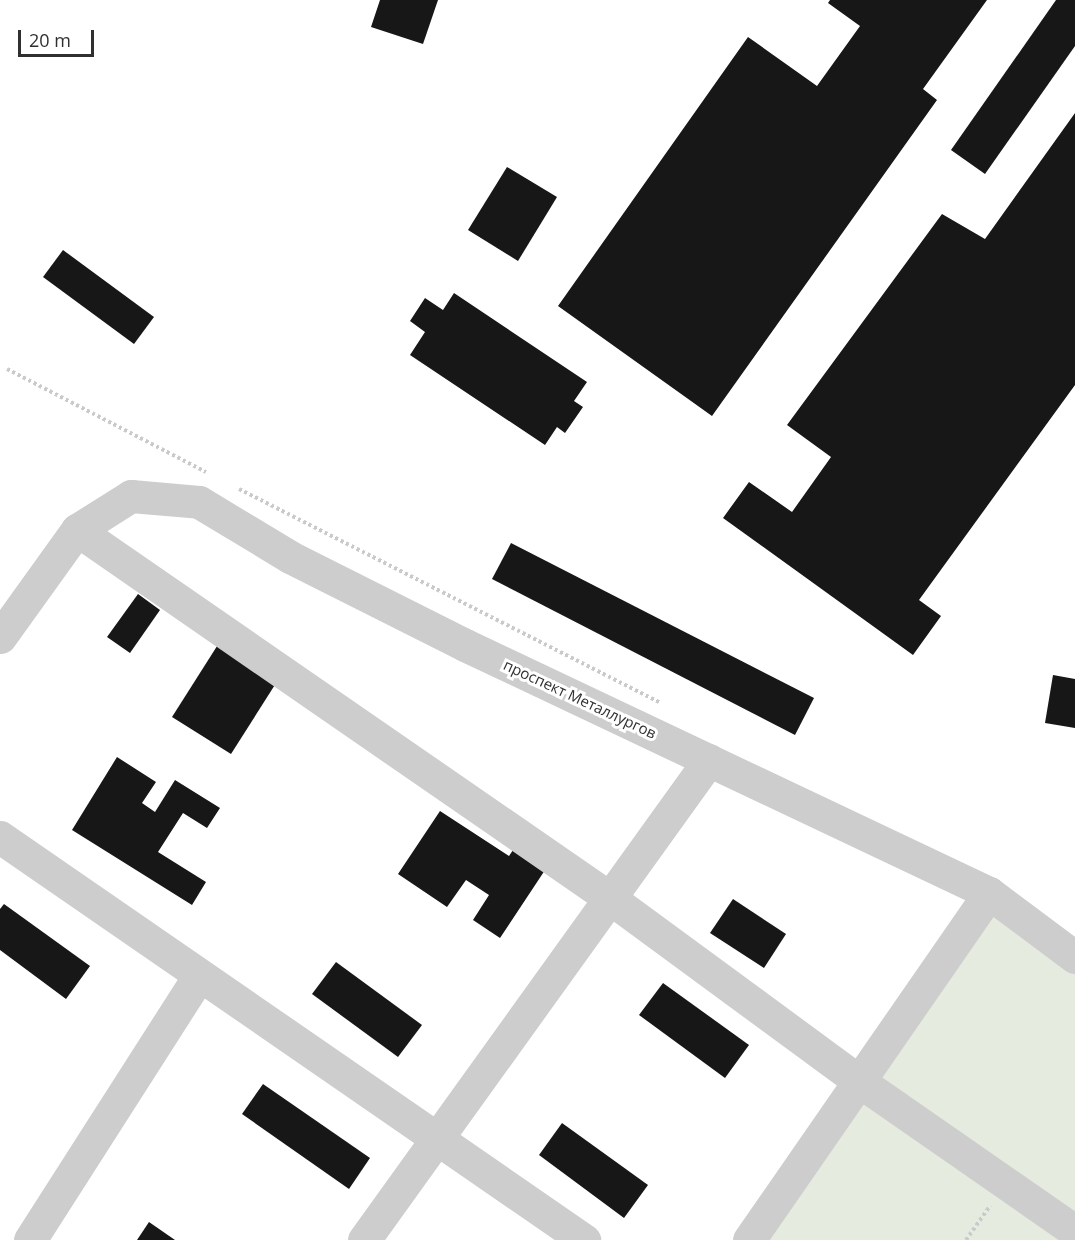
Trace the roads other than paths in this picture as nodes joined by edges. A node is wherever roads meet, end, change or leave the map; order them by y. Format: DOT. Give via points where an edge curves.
graph roads {
  1 [pos="77,530"];
  2 [pos="0,636"];
  3 [pos="709,760"];
  4 [pos="0,837"];
  5 [pos="989,893"];
  6 [pos="611,899"];
  7 [pos="1075,957"];
  8 [pos="199,976"];
  9 [pos="856,1079"];
  10 [pos="439,1140"];
  11 [pos="1075,1231"];
  12 [pos="30,1240"];
  13 [pos="364,1240"];
  14 [pos="584,1240"];
  15 [pos="749,1240"];
  1 -- 2 [label="street"];
  1 -- 3 [label="street, проспект Металлургов" via="131,496 199,502 300,562"];
  1 -- 6 [label="street"];
  3 -- 5 [label="street, проспект Металлургов"];
  3 -- 6 [label="street"];
  4 -- 8 [label="street"];
  5 -- 7 [label="street, проспект Металлургов"];
  5 -- 9 [label="street"];
  6 -- 9 [label="street"];
  6 -- 10 [label="street"];
  8 -- 10 [label="street"];
  8 -- 12 [label="street"];
  9 -- 11 [label="street"];
  9 -- 15 [label="street"];
  10 -- 13 [label="street"];
  10 -- 14 [label="street"];
}
